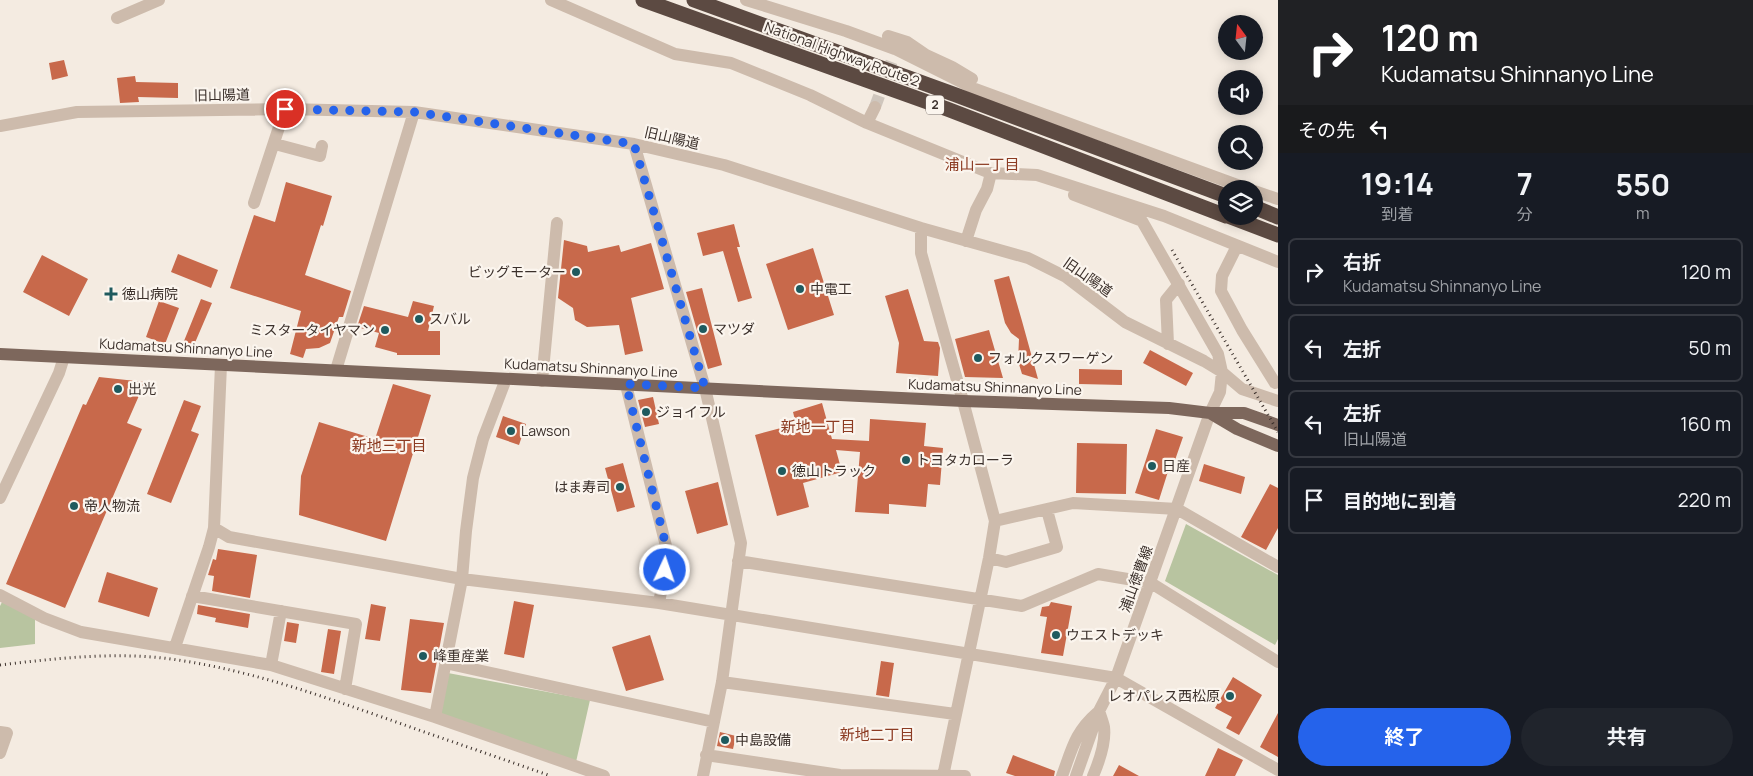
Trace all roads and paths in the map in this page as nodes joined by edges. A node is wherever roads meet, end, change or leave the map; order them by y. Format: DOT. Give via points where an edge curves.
graph roads {
  1 [pos="159,0"];
  2 [pos="551,0"];
  3 [pos="643,0"];
  4 [pos="694,0"];
  5 [pos="746,0"];
  6 [pos="765,6"];
  7 [pos="117,18"];
  8 [pos="759,23"];
  9 [pos="888,36"];
  10 [pos="754,39"];
  11 [pos="975,89"];
  12 [pos="875,107"];
  13 [pos="285,109"];
  14 [pos="414,112"];
  15 [pos="868,123"];
  16 [pos="0,126"];
  17 [pos="274,144"];
  18 [pos="634,144"];
  19 [pos="322,146"];
  20 [pos="991,173"];
  21 [pos="1037,175"];
  22 [pos="1223,180"];
  23 [pos="1218,193"];
  24 [pos="1263,194"];
  25 [pos="1278,199"];
  26 [pos="254,203"];
  27 [pos="1263,211"];
  28 [pos="1218,213"];
  29 [pos="1278,217"];
  30 [pos="557,222"];
  31 [pos="1251,225"];
  32 [pos="921,228"];
  33 [pos="1278,235"];
  34 [pos="966,241"];
  35 [pos="1237,246"];
  36 [pos="1278,262"];
  37 [pos="1179,284"];
  38 [pos="1168,344"];
  39 [pos="0,354"];
  40 [pos="64,357"];
  41 [pos="221,364"];
  42 [pos="336,370"];
  43 [pos="1222,372"];
  44 [pos="506,379"];
  45 [pos="542,381"];
  46 [pos="1276,381"];
  47 [pos="626,384"];
  48 [pos="705,388"];
  49 [pos="1274,399"];
  50 [pos="963,401"];
  51 [pos="1210,413"];
  52 [pos="1278,425"];
  53 [pos="1278,446"];
  54 [pos="0,498"];
  55 [pos="1177,509"];
  56 [pos="1047,510"];
  57 [pos="995,521"];
  58 [pos="214,528"];
  59 [pos="989,558"];
  60 [pos="738,561"];
  61 [pos="1278,567"];
  62 [pos="462,579"];
  63 [pos="1151,583"];
  64 [pos="0,595"];
  65 [pos="192,596"];
  66 [pos="980,598"];
  67 [pos="658,603"];
  68 [pos="281,611"];
  69 [pos="731,615"];
  70 [pos="175,647"];
  71 [pos="967,654"];
  72 [pos="1278,662"];
  73 [pos="445,663"];
  74 [pos="271,665"];
  75 [pos="1116,678"];
  76 [pos="722,682"];
  77 [pos="345,689"];
  78 [pos="1099,711"];
  79 [pos="955,714"];
  80 [pos="435,717"];
  81 [pos="714,722"];
  82 [pos="0,732"];
  83 [pos="0,753"];
  84 [pos="706,755"];
  85 [pos="1278,770"];
  86 [pos="604,776"];
  87 [pos="703,776"];
  88 [pos="943,776"];
  89 [pos="965,776"];
  90 [pos="1062,776"];
  91 [pos="1076,776"];
  92 [pos="1093,776"];
  1 -- 7 [label="street"];
  2 -- 15 [label="street" via="675,54 731,63"];
  3 -- 10 [label="highway, National Highway Route 2 / 2"];
  4 -- 8 [label="highway, National Highway Route 2 / 2"];
  5 -- 6 [label="street"];
  6 -- 8 [label="street"];
  6 -- 11 [label="street" via="846,31"];
  8 -- 10 [label="street"];
  8 -- 23 [label="highway, National Highway Route 2 / 2"];
  9 -- 11 [label="street" via="907,42 926,56 977,82"];
  10 -- 28 [label="highway, National Highway Route 2 / 2"];
  11 -- 22 [label="street"];
  12 -- 15 [label="street"];
  13 -- 14 [label="street, 旧山陽道"];
  13 -- 16 [label="street, 旧山陽道" via="77,112"];
  13 -- 17 [label="street"];
  14 -- 18 [label="street, 旧山陽道"];
  14 -- 42 [label="street"];
  15 -- 20 [label="street"];
  17 -- 19 [label="street" via="320,156"];
  17 -- 26 [label="street"];
  18 -- 32 [label="street, 旧山陽道" via="724,165"];
  18 -- 48 [label="street"];
  20 -- 21 [label="street"];
  20 -- 34 [label="street"];
  21 -- 35 [label="street" via="1164,216"];
  21 -- 37 [label="street" via="1038,182 1142,221"];
  24 -- 25 [label="street"];
  27 -- 29 [label="highway"];
  30 -- 45 [label="street"];
  31 -- 33 [label="highway, National Highway Route 2 / 2"];
  32 -- 34 [label="street, 旧山陽道"];
  32 -- 50 [label="street" via="921,253"];
  34 -- 38 [label="street, 旧山陽道" via="1028,258 1066,277 1125,322"];
  35 -- 36 [label="street"];
  35 -- 46 [label="street" via="1222,276 1221,290 1242,330"];
  37 -- 38 [label="street" via="1166,300"];
  37 -- 43 [label="street" via="1218,354"];
  38 -- 43 [label="street, 旧山陽道"];
  39 -- 40 [label="main road, Kudamatsu Shinnanyo Line"];
  40 -- 41 [label="main road, Kudamatsu Shinnanyo Line"];
  40 -- 54 [label="street"];
  41 -- 42 [label="main road, Kudamatsu Shinnanyo Line"];
  41 -- 58 [label="street"];
  42 -- 44 [label="main road, Kudamatsu Shinnanyo Line"];
  43 -- 49 [label="street, 旧山陽道" via="1242,388"];
  43 -- 51 [label="street" via="1220,392"];
  44 -- 45 [label="main road, Kudamatsu Shinnanyo Line"];
  44 -- 62 [label="street" via="483,439 473,478"];
  45 -- 47 [label="main road, Kudamatsu Shinnanyo Line"];
  46 -- 49 [label="street"];
  47 -- 48 [label="main road, Kudamatsu Shinnanyo Line"];
  47 -- 67 [label="street" via="668,554"];
  48 -- 50 [label="main road, Kudamatsu Shinnanyo Line"];
  48 -- 60 [label="street" via="741,543"];
  50 -- 51 [label="main road, Kudamatsu Shinnanyo Line" via="1169,408"];
  50 -- 57 [label="street"];
  51 -- 52 [label="main road, Kudamatsu Shinnanyo Line" via="1244,413"];
  51 -- 53 [label="main road, Kudamatsu Shinnanyo Line" via="1237,429"];
  51 -- 55 [label="street, 浦山徳曹線"];
  55 -- 56 [label="street" via="1074,504"];
  55 -- 61 [label="street"];
  55 -- 63 [label="street, 浦山徳曹線"];
  56 -- 57 [label="street"];
  56 -- 59 [label="street" via="1057,547 1006,562"];
  57 -- 59 [label="street"];
  58 -- 62 [label="street" via="229,537"];
  58 -- 65 [label="street"];
  59 -- 66 [label="street"];
  60 -- 66 [label="street"];
  60 -- 69 [label="street"];
  62 -- 67 [label="street"];
  62 -- 73 [label="street"];
  63 -- 66 [label="street" via="1098,574 1022,606"];
  63 -- 72 [label="street"];
  63 -- 75 [label="street, 浦山徳曹線"];
  64 -- 70 [label="street" via="44,618 81,632"];
  65 -- 68 [label="street"];
  65 -- 70 [label="street"];
  66 -- 71 [label="street"];
  67 -- 69 [label="street"];
  68 -- 74 [label="street"];
  68 -- 77 [label="street" via="356,624"];
  69 -- 71 [label="street"];
  69 -- 76 [label="street"];
  70 -- 74 [label="street"];
  71 -- 75 [label="street"];
  71 -- 79 [label="street"];
  73 -- 80 [label="street"];
  73 -- 81 [label="street"];
  74 -- 77 [label="street"];
  75 -- 78 [label="street, 浦山徳曹線"];
  75 -- 85 [label="street"];
  76 -- 79 [label="street"];
  76 -- 81 [label="street"];
  77 -- 80 [label="street"];
  78 -- 90 [label="street" via="1078,733"];
  78 -- 91 [label="street, 浦山徳曹線"];
  78 -- 92 [label="street" via="1104,728 1103,739"];
  79 -- 88 [label="street"];
  80 -- 86 [label="street"];
  81 -- 84 [label="street"];
  82 -- 83 [label="street" via="7,733"];
  84 -- 87 [label="street"];
  84 -- 88 [label="street" via="840,775"];
  88 -- 89 [label="street"];
}
